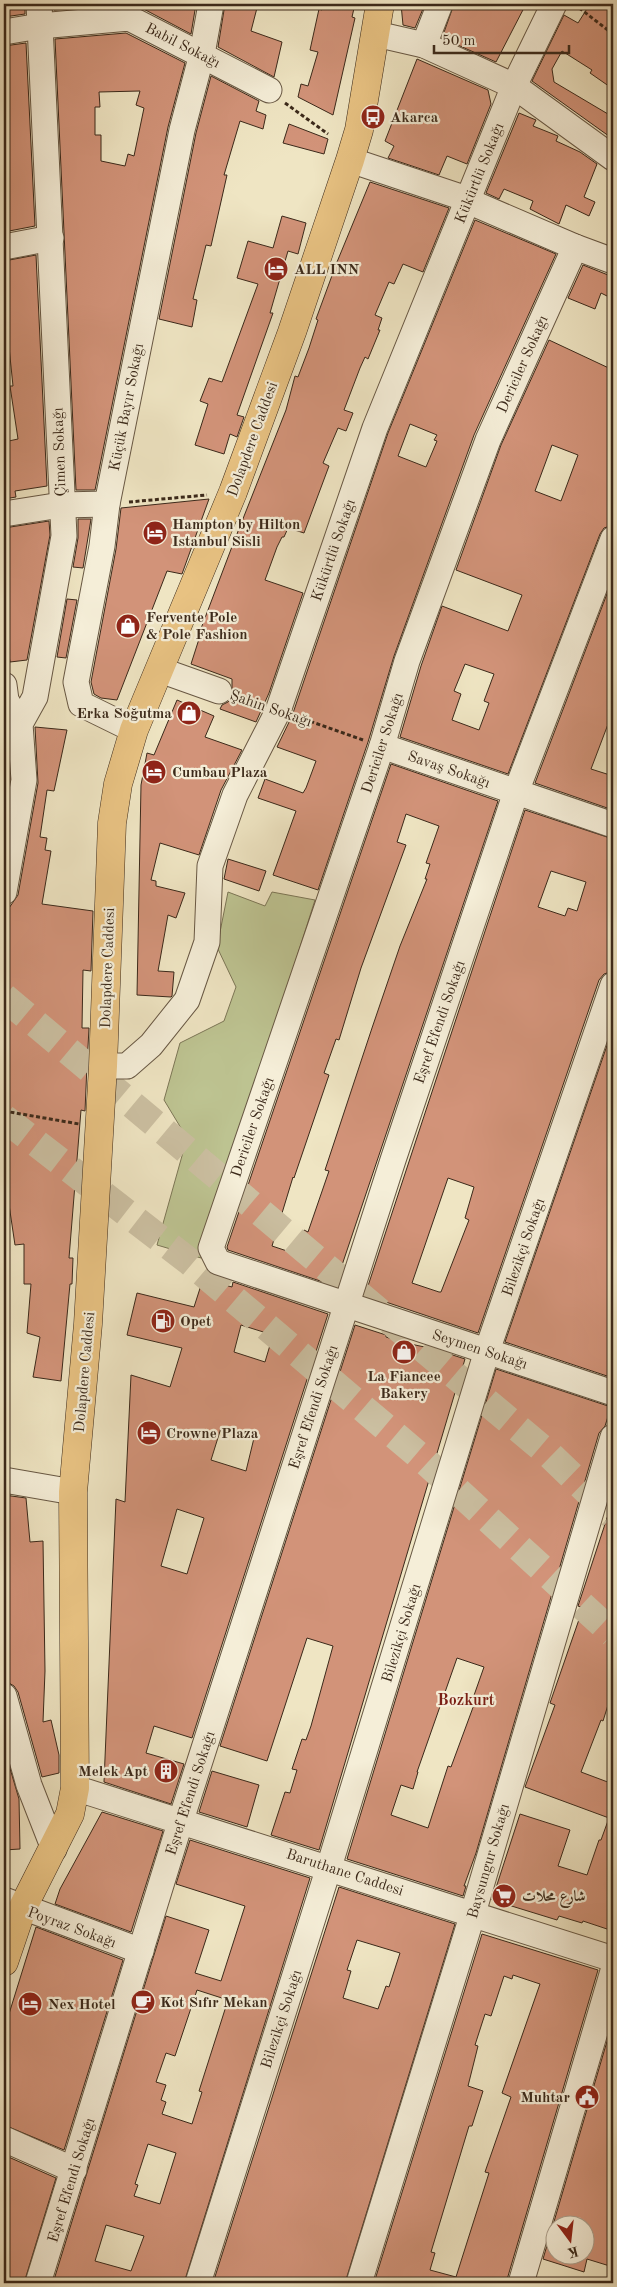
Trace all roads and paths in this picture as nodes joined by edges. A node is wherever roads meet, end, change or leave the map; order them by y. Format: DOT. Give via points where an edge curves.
graph roads {
  1 [pos="211,4"];
  2 [pos="380,4"];
  3 [pos="440,4"];
  4 [pos="554,4"];
  5 [pos="574,4"];
  6 [pos="131,11"];
  7 [pos="40,15"];
  8 [pos="4,32"];
  9 [pos="376,34"];
  10 [pos="613,34"];
  11 [pos="424,45"];
  12 [pos="202,54"];
  13 [pos="514,86"];
  14 [pos="269,90"];
  15 [pos="328,134"];
  16 [pos="613,158"];
  17 [pos="350,160"];
  18 [pos="464,199"];
  19 [pos="51,238"];
  20 [pos="4,247"];
  21 [pos="575,248"];
  22 [pos="613,261"];
  23 [pos="233,492"];
  24 [pos="107,504"];
  25 [pos="61,505"];
  26 [pos="4,514"];
  27 [pos="613,539"];
  28 [pos="160,670"];
  29 [pos="4,685"];
  30 [pos="219,691"];
  31 [pos="278,711"];
  32 [pos="20,724"];
  33 [pos="134,730"];
  34 [pos="382,746"];
  35 [pos="516,792"];
  36 [pos="613,825"];
  37 [pos="4,892"];
  38 [pos="613,985"];
  39 [pos="103,1066"];
  40 [pos="4,1111"];
  41 [pos="99,1127"];
  42 [pos="346,1305"];
  43 [pos="487,1352"];
  44 [pos="613,1394"];
  45 [pos="613,1437"];
  46 [pos="4,1480"];
  47 [pos="73,1492"];
  48 [pos="4,1696"];
  49 [pos="75,1788"];
  50 [pos="181,1820"];
  51 [pos="54,1849"];
  52 [pos="329,1867"];
  53 [pos="13,1904"];
  54 [pos="473,1913"];
  55 [pos="141,1951"];
  56 [pos="613,1959"];
  57 [pos="4,1962"];
  58 [pos="613,1971"];
  59 [pos="4,2139"];
  60 [pos="74,2170"];
  61 [pos="38,2283"];
  62 [pos="198,2283"];
  63 [pos="360,2283"];
  64 [pos="521,2283"];
  1 -- 12 [label="street, Küçük Bayır Sokağı"];
  2 -- 9 [label="main road, Dolapdere Caddesi"];
  3 -- 11 [label="street"];
  4 -- 13 [label="street, Kükürtlü Sokağı"];
  5 -- 10 [label="path"];
  6 -- 7 [label="street, Babil Sokağı"];
  6 -- 12 [label="street, Babil Sokağı"];
  7 -- 8 [label="street, Babil Sokağı"];
  7 -- 19 [label="street, Çimen Sokağı"];
  9 -- 11 [label="street"];
  9 -- 17 [label="main road, Dolapdere Caddesi" via="359,130"];
  11 -- 13 [label="street"];
  12 -- 14 [label="street, Babil Sokağı"];
  12 -- 24 [label="street, Küçük Bayır Sokağı" via="182,130"];
  13 -- 16 [label="street"];
  13 -- 18 [label="street, Kükürtlü Sokağı"];
  14 -- 15 [label="path"];
  17 -- 18 [label="street"];
  17 -- 23 [label="main road, Dolapdere Caddesi"];
  18 -- 21 [label="street"];
  18 -- 31 [label="street, Kükürtlü Sokağı" via="375,428"];
  19 -- 20 [label="street"];
  19 -- 25 [label="street, Çimen Sokağı"];
  21 -- 22 [label="street"];
  21 -- 34 [label="street, Dericiler Sokağı" via="488,440 407,661"];
  23 -- 24 [label="path"];
  23 -- 28 [label="main road, Dolapdere Caddesi"];
  24 -- 25 [label="street"];
  24 -- 33 [label="street, Küçük Bayır Sokağı" via="76,682 81,704"];
  25 -- 26 [label="street"];
  25 -- 32 [label="street, Çimen Sokağı" via="64,536 35,697"];
  27 -- 35 [label="street, Eşref Efendi Sokağı"];
  28 -- 30 [label="street, Şahin Sokağı"];
  28 -- 33 [label="main road, Dolapdere Caddesi"];
  29 -- 32 [label="street" via="6,700"];
  30 -- 31 [label="path, Şahin Sokağı"];
  31 -- 34 [label="path, Şahin Sokağı"];
  31 -- 39 [label="street, Kükürtlü Sokağı" via="235,795 210,866 207,942 187,1000 151,1046 127,1066"];
  32 -- 37 [label="street" via="24,780"];
  33 -- 39 [label="main road, Dolapdere Caddesi" via="118,784 112,823"];
  34 -- 35 [label="street, Savaş Sokağı"];
  34 -- 42 [label="street, Dericiler Sokağı" via="215,1255"];
  35 -- 36 [label="street"];
  35 -- 42 [label="street, Eşref Efendi Sokağı"];
  38 -- 43 [label="street, Bilezikçi Sokağı"];
  39 -- 41 [label="main road, Dolapdere Caddesi"];
  40 -- 41 [label="path"];
  41 -- 47 [label="main road, Dolapdere Caddesi" via="88,1324"];
  42 -- 43 [label="street, Seymen Sokağı"];
  42 -- 50 [label="street, Eşref Efendi Sokağı"];
  43 -- 44 [label="street, Seymen Sokağı"];
  43 -- 52 [label="street, Bilezikçi Sokağı"];
  45 -- 54 [label="street, Baysungur Sokağı"];
  46 -- 47 [label="street"];
  47 -- 49 [label="main road, Dolapdere Caddesi"];
  48 -- 51 [label="street" via="29,1785"];
  49 -- 50 [label="street, Baruthane Caddesi"];
  49 -- 51 [label="main road, Dolapdere Caddesi" via="70,1814"];
  50 -- 52 [label="street, Baruthane Caddesi"];
  50 -- 55 [label="street, Eşref Efendi Sokağı"];
  51 -- 53 [label="main road, Dolapdere Caddesi"];
  52 -- 54 [label="street, Baruthane Caddesi"];
  52 -- 62 [label="street, Bilezikçi Sokağı"];
  53 -- 55 [label="street, Poyraz Sokağı"];
  53 -- 57 [label="main road, Dolapdere Caddesi"];
  54 -- 56 [label="street, Baruthane Caddesi"];
  54 -- 63 [label="street, Baysungur Sokağı"];
  55 -- 60 [label="street, Eşref Efendi Sokağı"];
  58 -- 64 [label="street"];
  59 -- 60 [label="street"];
  60 -- 61 [label="street, Eşref Efendi Sokağı"];
}
